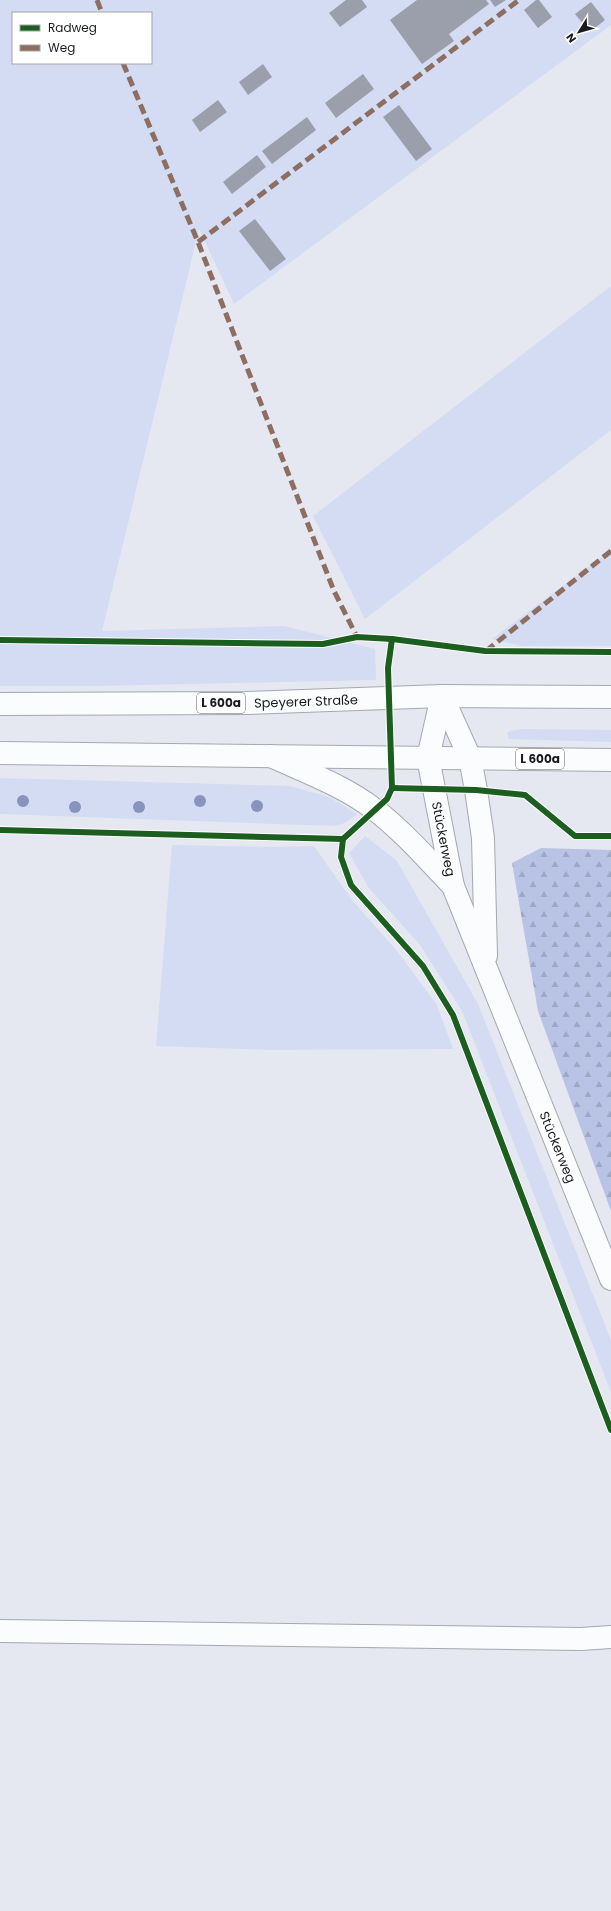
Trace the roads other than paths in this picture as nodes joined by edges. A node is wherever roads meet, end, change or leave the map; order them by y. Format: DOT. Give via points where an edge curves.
graph roads {
  1 [pos="442,696"];
  2 [pos="611,697"];
  3 [pos="0,704"];
  4 [pos="0,753"];
  5 [pos="271,756"];
  6 [pos="428,758"];
  7 [pos="470,758"];
  8 [pos="611,760"];
  9 [pos="453,886"];
  10 [pos="487,970"];
  11 [pos="611,1279"];
  12 [pos="0,1631"];
  13 [pos="611,1637"];
  1 -- 2 [label="street, Speyerer Straße / L 600a"];
  1 -- 3 [label="street, Speyerer Straße / L 600a" via="246,703"];
  1 -- 6 [label="street, Stückerweg"];
  1 -- 7 [label="street, Stückerweg"];
  4 -- 5 [label="street, L 600a"];
  5 -- 6 [label="street, L 600a"];
  5 -- 9 [label="street" via="334,784 374,809 414,845"];
  6 -- 7 [label="street, L 600a"];
  6 -- 9 [label="street, Stückerweg"];
  7 -- 8 [label="street, L 600a"];
  7 -- 10 [label="street, Stückerweg" via="483,838"];
  9 -- 10 [label="street, Stückerweg"];
  10 -- 11 [label="street, Stückerweg"];
  12 -- 13 [label="street" via="581,1639"];
}
